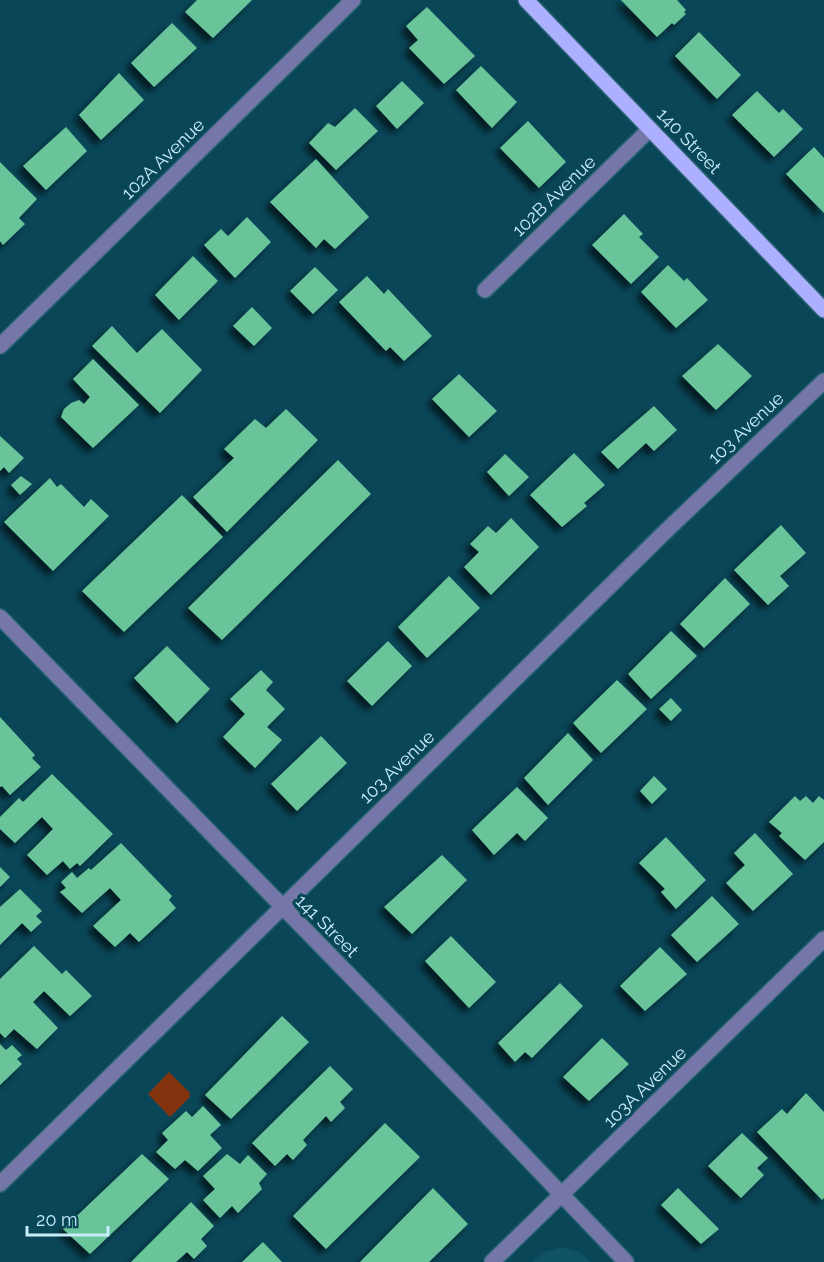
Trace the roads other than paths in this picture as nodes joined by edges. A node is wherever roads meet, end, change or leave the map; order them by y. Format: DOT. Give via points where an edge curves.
graph roads {
  1 [pos="353,0"];
  2 [pos="526,0"];
  3 [pos="650,129"];
  4 [pos="485,290"];
  5 [pos="824,310"];
  6 [pos="0,346"];
  7 [pos="824,381"];
  8 [pos="0,617"];
  9 [pos="282,907"];
  10 [pos="824,939"];
  11 [pos="0,1184"];
  12 [pos="562,1194"];
  13 [pos="492,1262"];
  14 [pos="626,1262"];
  1 -- 6 [label="street, 102A Avenue"];
  2 -- 3 [label="main road, 140 Street"];
  3 -- 4 [label="street, 102B Avenue"];
  3 -- 5 [label="main road, 140 Street"];
  7 -- 9 [label="street, 103 Avenue"];
  8 -- 9 [label="street, 141 Street"];
  9 -- 11 [label="street, 103 Avenue"];
  9 -- 12 [label="street, 141 Street"];
  10 -- 12 [label="street, 103A Avenue"];
  12 -- 13 [label="street, 103A Avenue"];
  12 -- 14 [label="street, 141 Street"];
}
